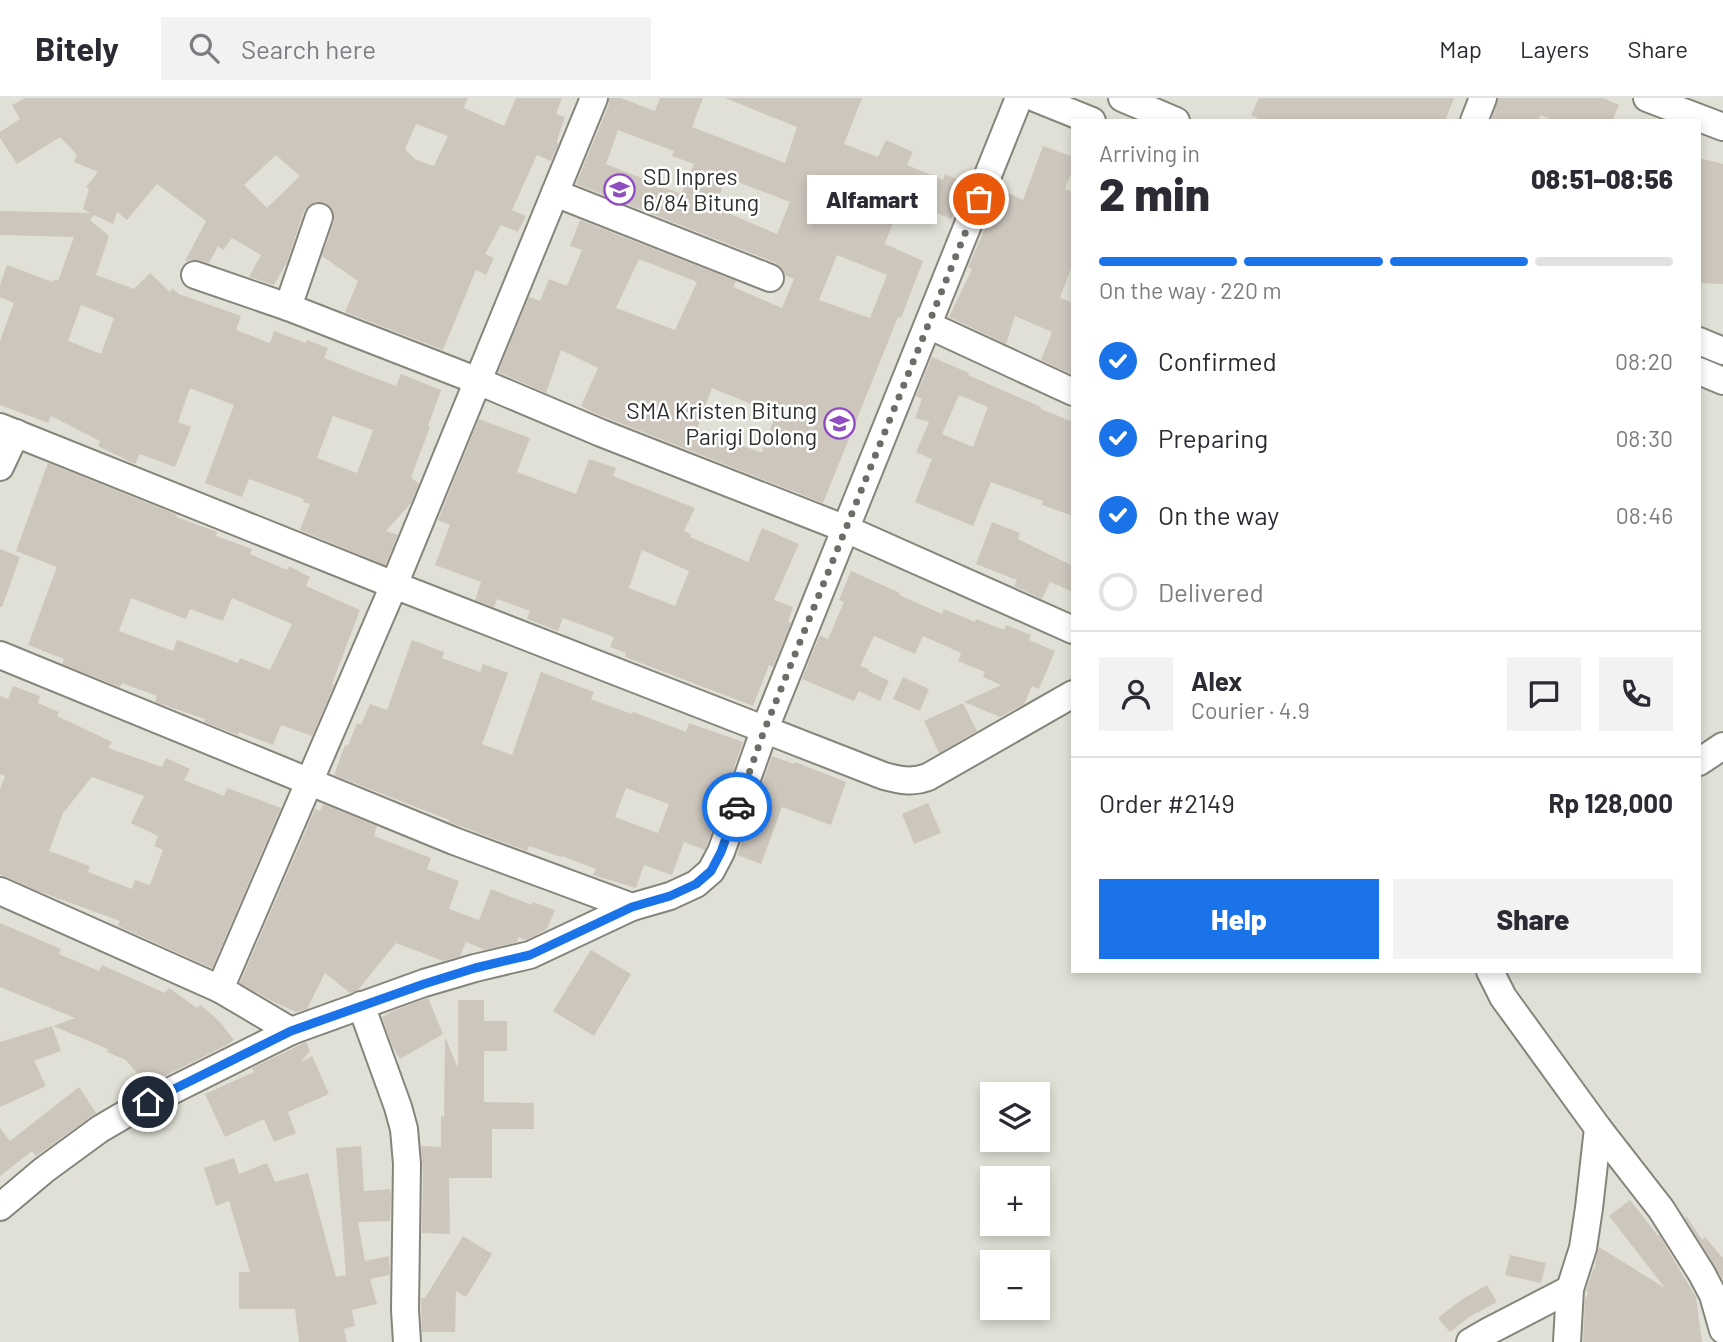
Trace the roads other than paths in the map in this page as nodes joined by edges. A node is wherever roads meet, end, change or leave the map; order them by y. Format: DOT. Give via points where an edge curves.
graph roads {
  1 [pos="594,98"];
  2 [pos="1019,98"];
  3 [pos="1035,98"];
  4 [pos="1122,98"];
  5 [pos="1483,98"];
  6 [pos="1647,98"];
  7 [pos="1087,119"];
  8 [pos="1171,119"];
  9 [pos="1475,119"];
  10 [pos="1639,119"];
  11 [pos="1723,127"];
  12 [pos="555,193"];
  13 [pos="319,217"];
  14 [pos="195,275"];
  15 [pos="770,278"];
  16 [pos="288,307"];
  17 [pos="928,325"];
  18 [pos="1701,342"];
  19 [pos="1723,351"];
  20 [pos="1701,372"];
  21 [pos="478,381"];
  22 [pos="1723,381"];
  23 [pos="1071,390"];
  24 [pos="8,430"];
  25 [pos="0,467"];
  26 [pos="846,529"];
  27 [pos="394,585"];
  28 [pos="1071,630"];
  29 [pos="0,655"];
  30 [pos="1071,695"];
  31 [pos="764,731"];
  32 [pos="1723,746"];
  33 [pos="1701,761"];
  34 [pos="309,783"];
  35 [pos="0,891"];
  36 [pos="632,907"];
  37 [pos="1491,973"];
  38 [pos="220,989"];
  39 [pos="361,1005"];
  40 [pos="291,1031"];
  41 [pos="1598,1129"];
  42 [pos="0,1207"];
  43 [pos="1570,1289"];
  44 [pos="1723,1330"];
  45 [pos="407,1342"];
  46 [pos="1470,1342"];
  47 [pos="1567,1342"];
  1 -- 12 [label="street"];
  2 -- 17 [label="street"];
  3 -- 7 [label="street"];
  4 -- 8 [label="street"];
  5 -- 9 [label="street"];
  6 -- 10 [label="street"];
  6 -- 11 [label="street"];
  12 -- 15 [label="street"];
  12 -- 21 [label="street"];
  13 -- 16 [label="street"];
  14 -- 16 [label="street"];
  16 -- 21 [label="street"];
  17 -- 23 [label="street"];
  17 -- 26 [label="street"];
  18 -- 19 [label="street"];
  20 -- 22 [label="street"];
  21 -- 26 [label="street"];
  21 -- 27 [label="street"];
  24 -- 25 [label="street"];
  24 -- 27 [label="street"];
  26 -- 28 [label="street"];
  26 -- 31 [label="street"];
  27 -- 31 [label="street"];
  27 -- 34 [label="street"];
  29 -- 34 [label="street"];
  30 -- 31 [label="street" via="919,780 884,776"];
  31 -- 36 [label="street" via="711,871 696,884"];
  32 -- 33 [label="street"];
  34 -- 36 [label="street"];
  34 -- 38 [label="street"];
  35 -- 38 [label="street"];
  36 -- 39 [label="street" via="530,955"];
  37 -- 41 [label="street" via="1503,997"];
  38 -- 40 [label="street"];
  39 -- 40 [label="street"];
  39 -- 45 [label="street" via="404,1129"];
  40 -- 42 [label="street" via="100,1129"];
  41 -- 43 [label="street" via="1583,1248"];
  41 -- 44 [label="street" via="1661,1209 1702,1274"];
  43 -- 46 [label="street"];
  43 -- 47 [label="street"];
}
